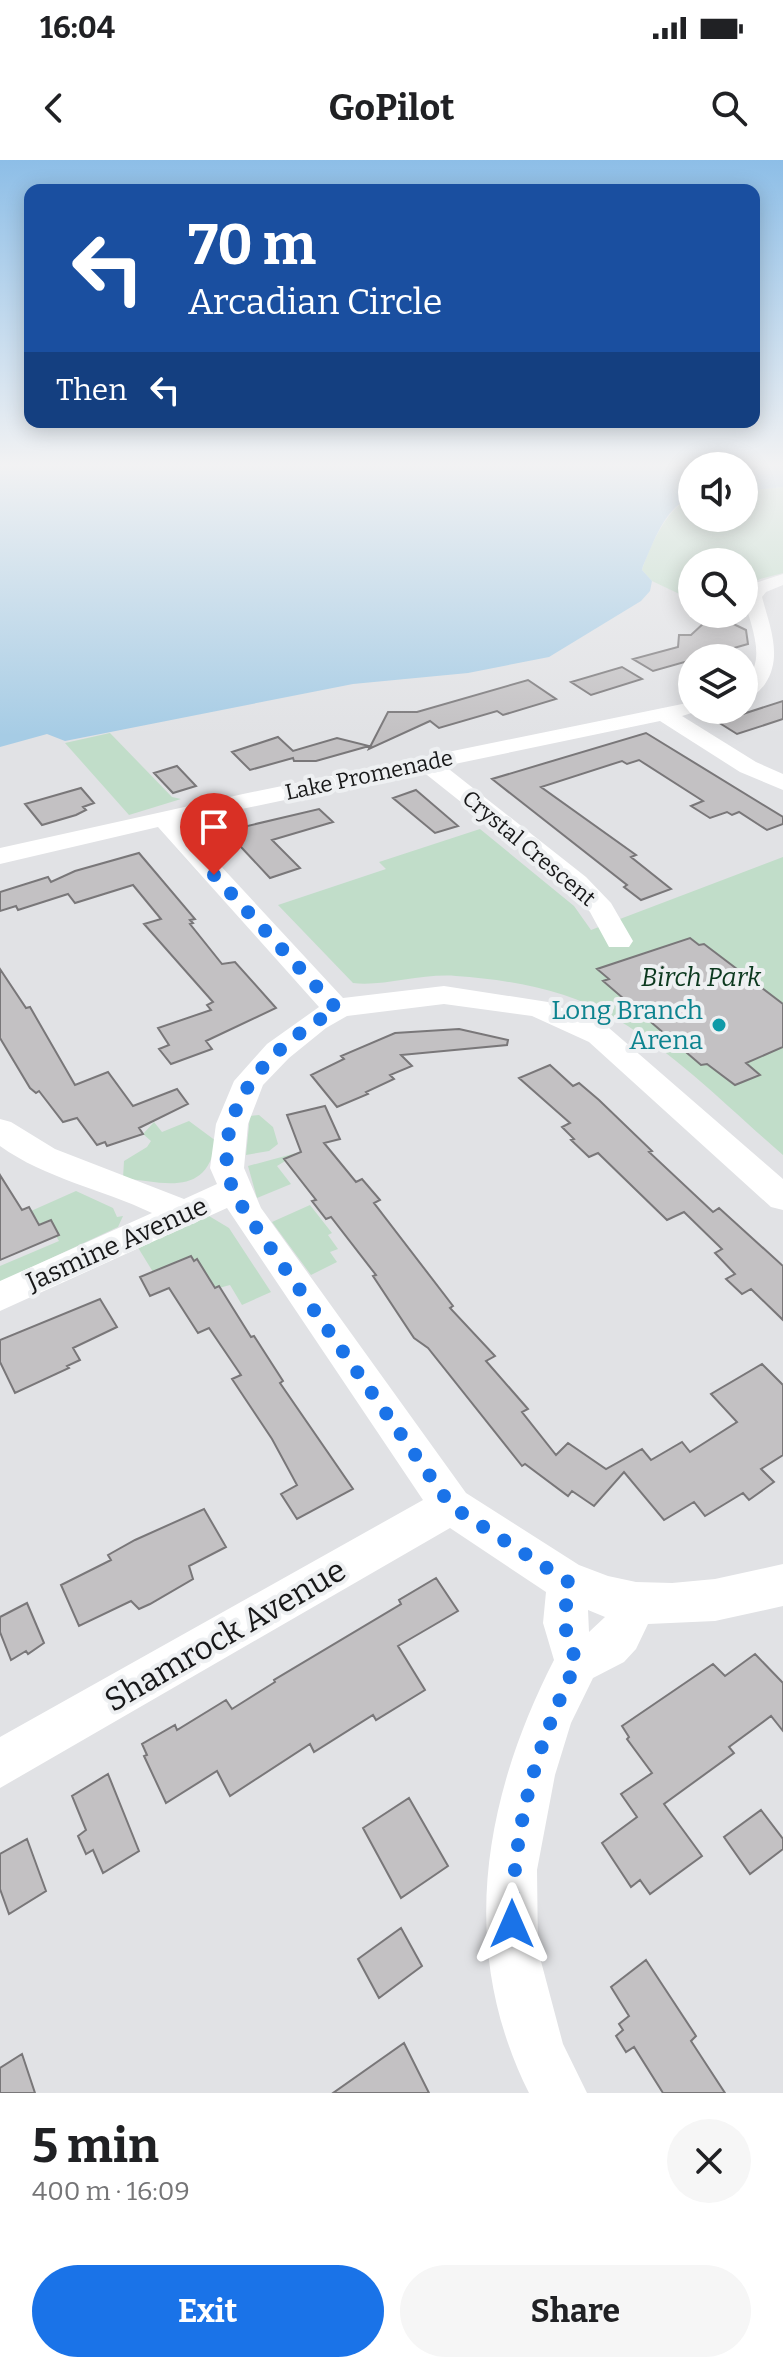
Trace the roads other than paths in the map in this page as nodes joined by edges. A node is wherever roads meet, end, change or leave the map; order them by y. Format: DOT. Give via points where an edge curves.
graph roads {
  1 [pos="783,579"];
  2 [pos="758,685"];
  3 [pos="678,712"];
  4 [pos="665,715"];
  5 [pos="428,764"];
  6 [pos="783,783"];
  7 [pos="164,819"];
  8 [pos="0,856"];
  9 [pos="619,941"];
  10 [pos="337,1009"];
  11 [pos="0,1130"];
  12 [pos="234,1191"];
  13 [pos="783,1198"];
  14 [pos="183,1214"];
  15 [pos="0,1297"];
  16 [pos="451,1506"];
  17 [pos="570,1583"];
  18 [pos="783,1585"];
  19 [pos="636,1603"];
  20 [pos="577,1662"];
  21 [pos="0,1764"];
  22 [pos="559,2093"];
  1 -- 2 [label="street" via="764,585 753,597 779,652 779,664"];
  3 -- 4 [label="street, Lake Promenade"];
  4 -- 5 [label="street, Lake Promenade"];
  4 -- 6 [label="street"];
  5 -- 7 [label="street, Lake Promenade"];
  5 -- 9 [label="street, Crystal Crescent" via="577,882 602,909"];
  7 -- 8 [label="street, Lake Promenade"];
  7 -- 10 [label="street"];
  10 -- 12 [label="street" via="278,1051 249,1081 229,1136 227,1168"];
  10 -- 13 [label="street" via="444,995 526,1005 573,1022 599,1035"];
  11 -- 14 [label="street" via="27,1151"];
  12 -- 14 [label="street, Jasmine Avenue"];
  12 -- 16 [label="street"];
  14 -- 15 [label="street, Jasmine Avenue"];
  16 -- 17 [label="street"];
  16 -- 21 [label="street, Shamrock Avenue"];
  17 -- 19 [label="street"];
  17 -- 20 [label="street" via="564,1628"];
  18 -- 19 [label="street" via="715,1600"];
  19 -- 20 [label="street" via="614,1640"];
  20 -- 22 [label="street" via="550,1717 531,1775 512,1870 512,1950 538,2052"];
}
